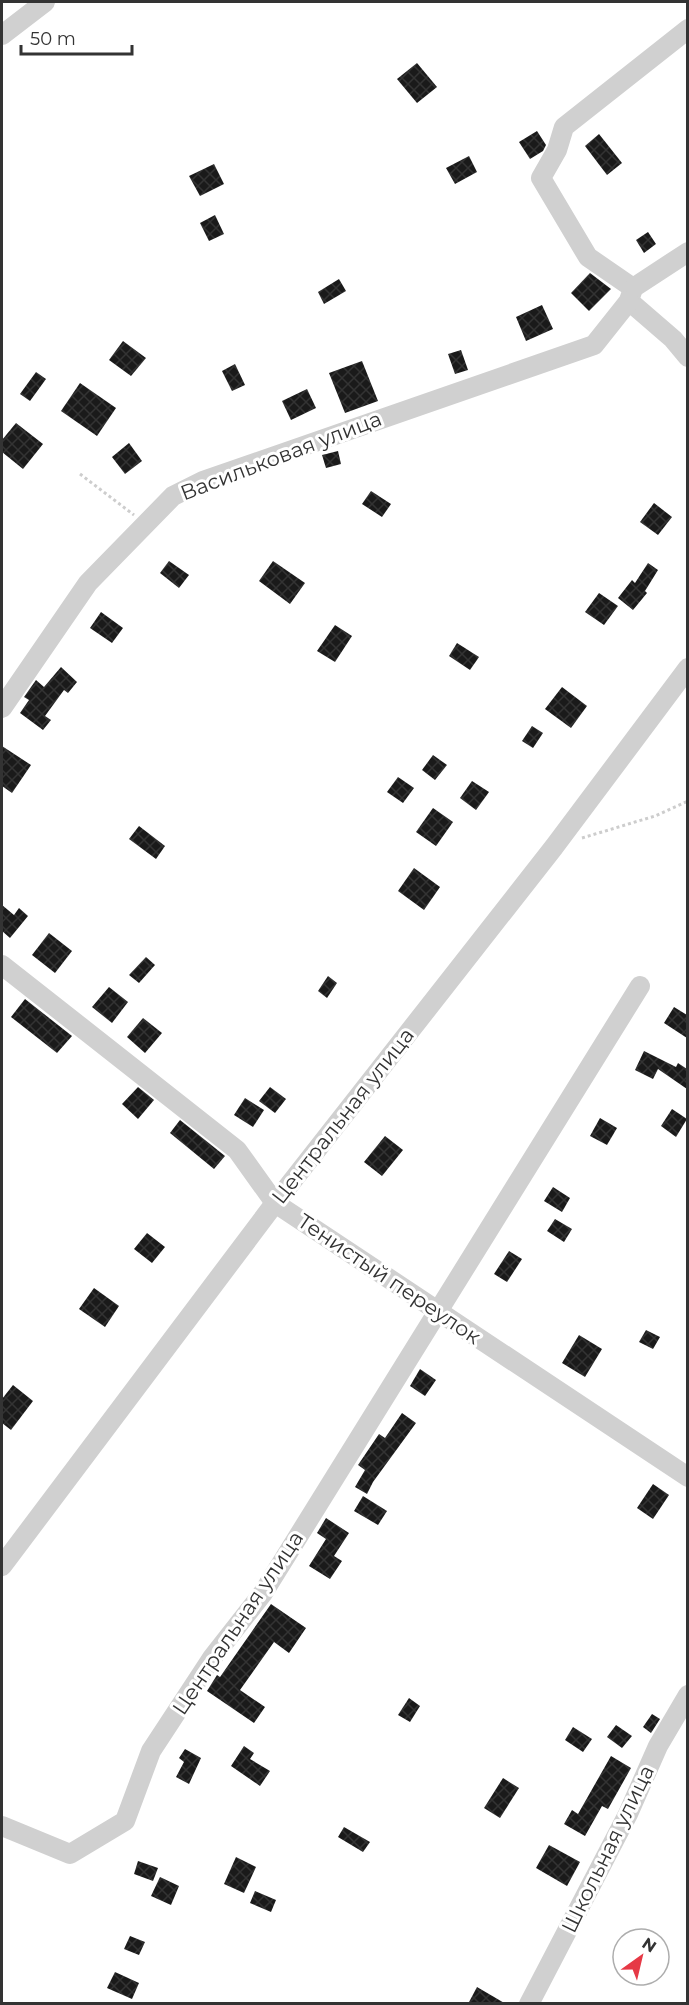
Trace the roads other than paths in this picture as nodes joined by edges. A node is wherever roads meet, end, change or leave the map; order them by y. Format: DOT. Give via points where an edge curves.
graph roads {
  1 [pos="45,2"];
  2 [pos="687,29"];
  3 [pos="2,35"];
  4 [pos="687,252"];
  5 [pos="631,294"];
  6 [pos="687,357"];
  7 [pos="687,668"];
  8 [pos="2,708"];
  9 [pos="2,965"];
  10 [pos="640,986"];
  11 [pos="275,1203"];
  12 [pos="436,1312"];
  13 [pos="687,1477"];
  14 [pos="2,1566"];
  15 [pos="687,1695"];
  16 [pos="2,1826"];
  17 [pos="529,2004"];
  1 -- 3 [label="street"];
  2 -- 5 [label="street" via="564,127 557,150 541,178 588,257"];
  4 -- 5 [label="street, Васильковая улица"];
  5 -- 6 [label="street"];
  5 -- 8 [label="street, Васильковая улица" via="594,345 203,481 173,496 88,583"];
  7 -- 11 [label="street, Центральная улица" via="554,847"];
  9 -- 11 [label="street, Тенистый переулок" via="237,1150"];
  10 -- 12 [label="street"];
  11 -- 12 [label="street, Тенистый переулок"];
  11 -- 14 [label="street, Центральная улица"];
  12 -- 13 [label="street, Тенистый переулок"];
  12 -- 16 [label="street, Центральная улица" via="263,1593 212,1658 151,1751 125,1821 70,1854"];
  15 -- 17 [label="street, Школьная улица"];
}
